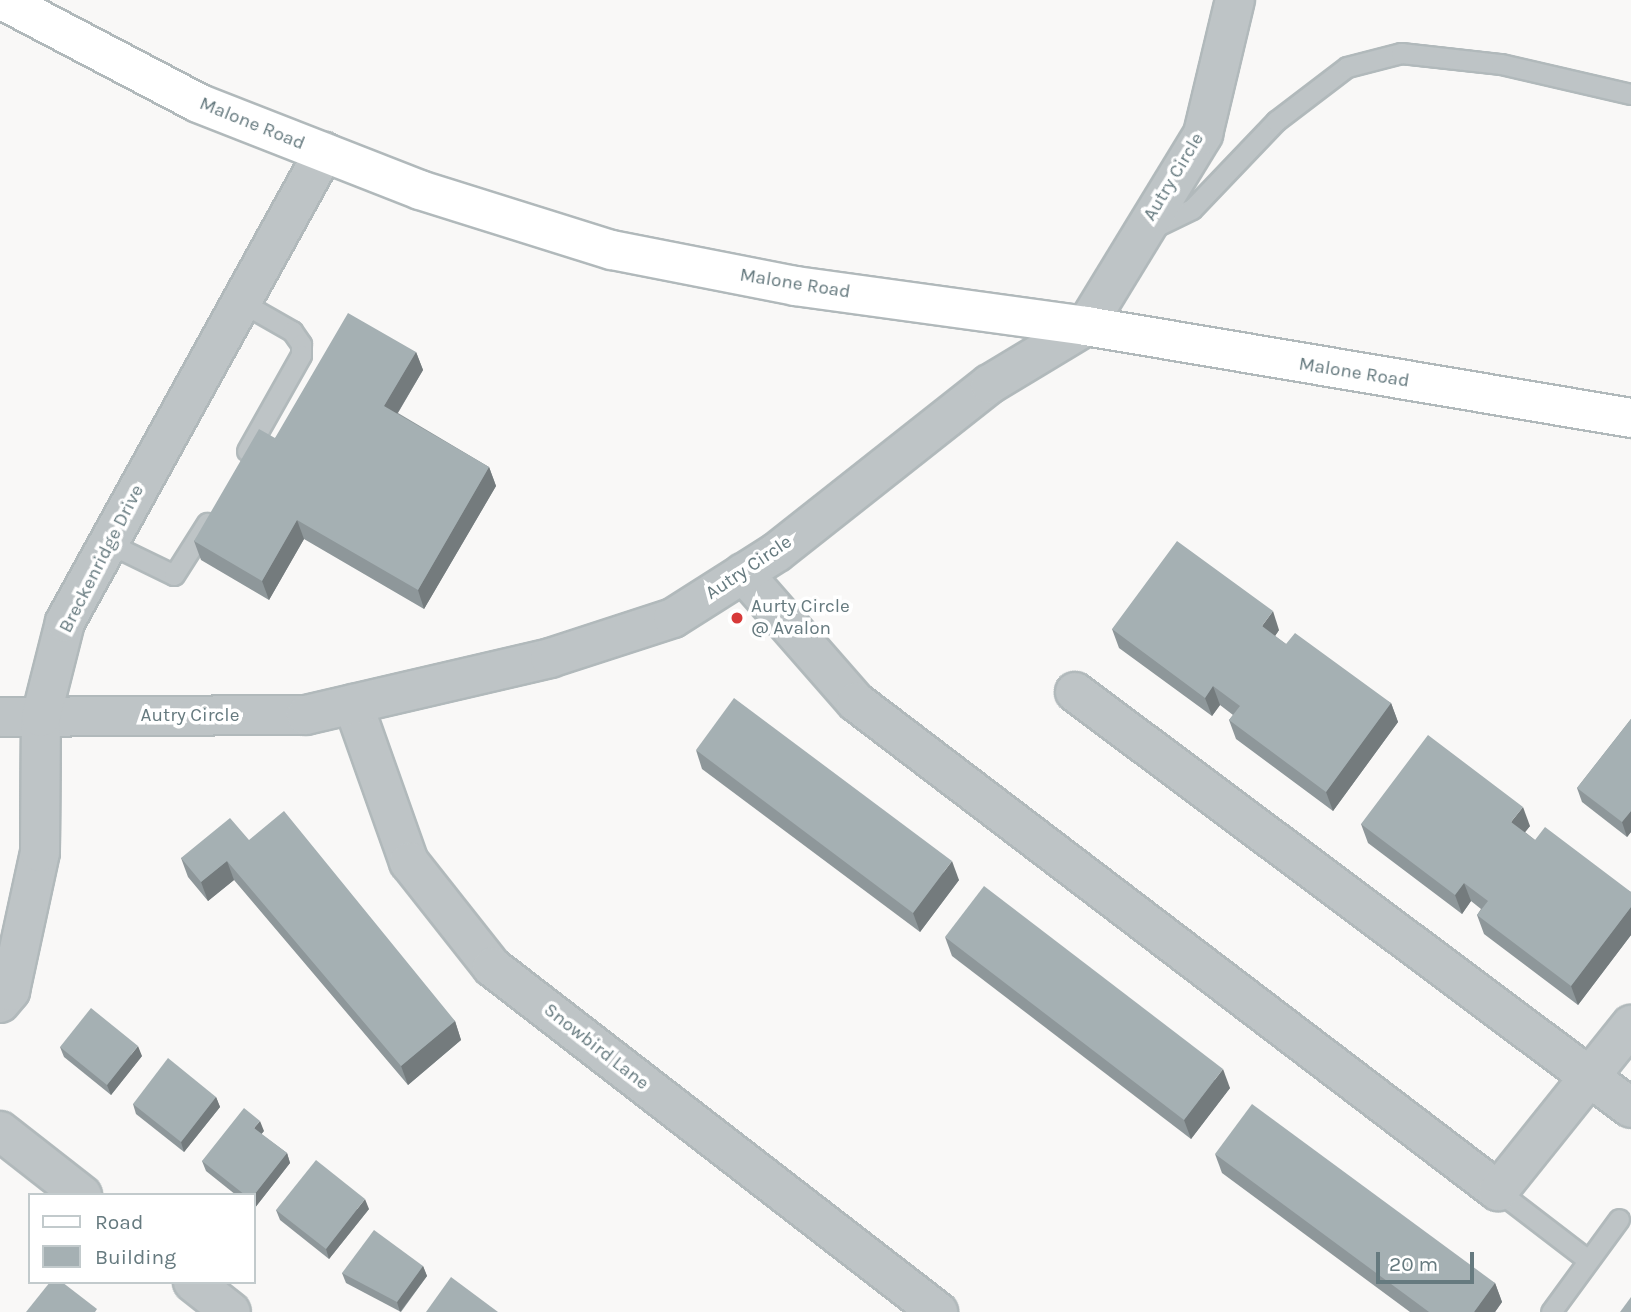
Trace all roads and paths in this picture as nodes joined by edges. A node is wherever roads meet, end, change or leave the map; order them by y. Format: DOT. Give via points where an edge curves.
graph roads {
  1 [pos="2,0"];
  2 [pos="1235,0"];
  3 [pos="1631,94"];
  4 [pos="324,152"];
  5 [pos="1139,234"];
  6 [pos="242,302"];
  7 [pos="1086,326"];
  8 [pos="1631,418"];
  9 [pos="240,465"];
  10 [pos="219,501"];
  11 [pos="108,543"];
  12 [pos="743,573"];
  13 [pos="1075,692"];
  14 [pos="353,704"];
  15 [pos="0,717"];
  16 [pos="41,717"];
  17 [pos="0,1003"];
  18 [pos="1631,1025"];
  19 [pos="1590,1077"];
  20 [pos="1631,1108"];
  21 [pos="0,1131"];
  22 [pos="1498,1191"];
  23 [pos="79,1193"];
  24 [pos="1619,1219"];
  25 [pos="1588,1261"];
  26 [pos="196,1284"];
  27 [pos="231,1312"];
  28 [pos="938,1312"];
  29 [pos="1551,1312"];
  1 -- 4 [label="street, Malone Road" via="198,103"];
  2 -- 5 [label="street, Autry Circle" via="1203,134"];
  3 -- 5 [label="lane" via="1501,64 1401,53 1347,67 1276,121 1192,209"];
  4 -- 6 [label="street, Breckenridge Drive"];
  4 -- 7 [label="street, Malone Road" via="420,190 612,250 794,286"];
  5 -- 7 [label="street, Autry Circle"];
  6 -- 9 [label="lane" via="292,331 301,344 301,355"];
  6 -- 11 [label="street, Breckenridge Drive"];
  7 -- 8 [label="street, Malone Road"];
  7 -- 12 [label="street, Autry Circle" via="990,384"];
  10 -- 11 [label="lane" via="174,575"];
  11 -- 16 [label="street, Breckenridge Drive" via="65,622"];
  12 -- 14 [label="street, Autry Circle" via="673,618 550,658"];
  12 -- 22 [label="street" via="856,702"];
  13 -- 19 [label="street"];
  14 -- 16 [label="street, Autry Circle" via="306,715"];
  14 -- 28 [label="street, Snowbird Lane" via="409,862 492,967"];
  15 -- 16 [label="street, Autry Circle"];
  16 -- 17 [label="street, Breckenridge Drive" via="40,852 10,991"];
  18 -- 19 [label="street"];
  19 -- 20 [label="street"];
  19 -- 22 [label="street"];
  21 -- 23 [label="street"];
  22 -- 25 [label="lane"];
  24 -- 25 [label="lane"];
  25 -- 29 [label="lane"];
  26 -- 27 [label="street"];
}
